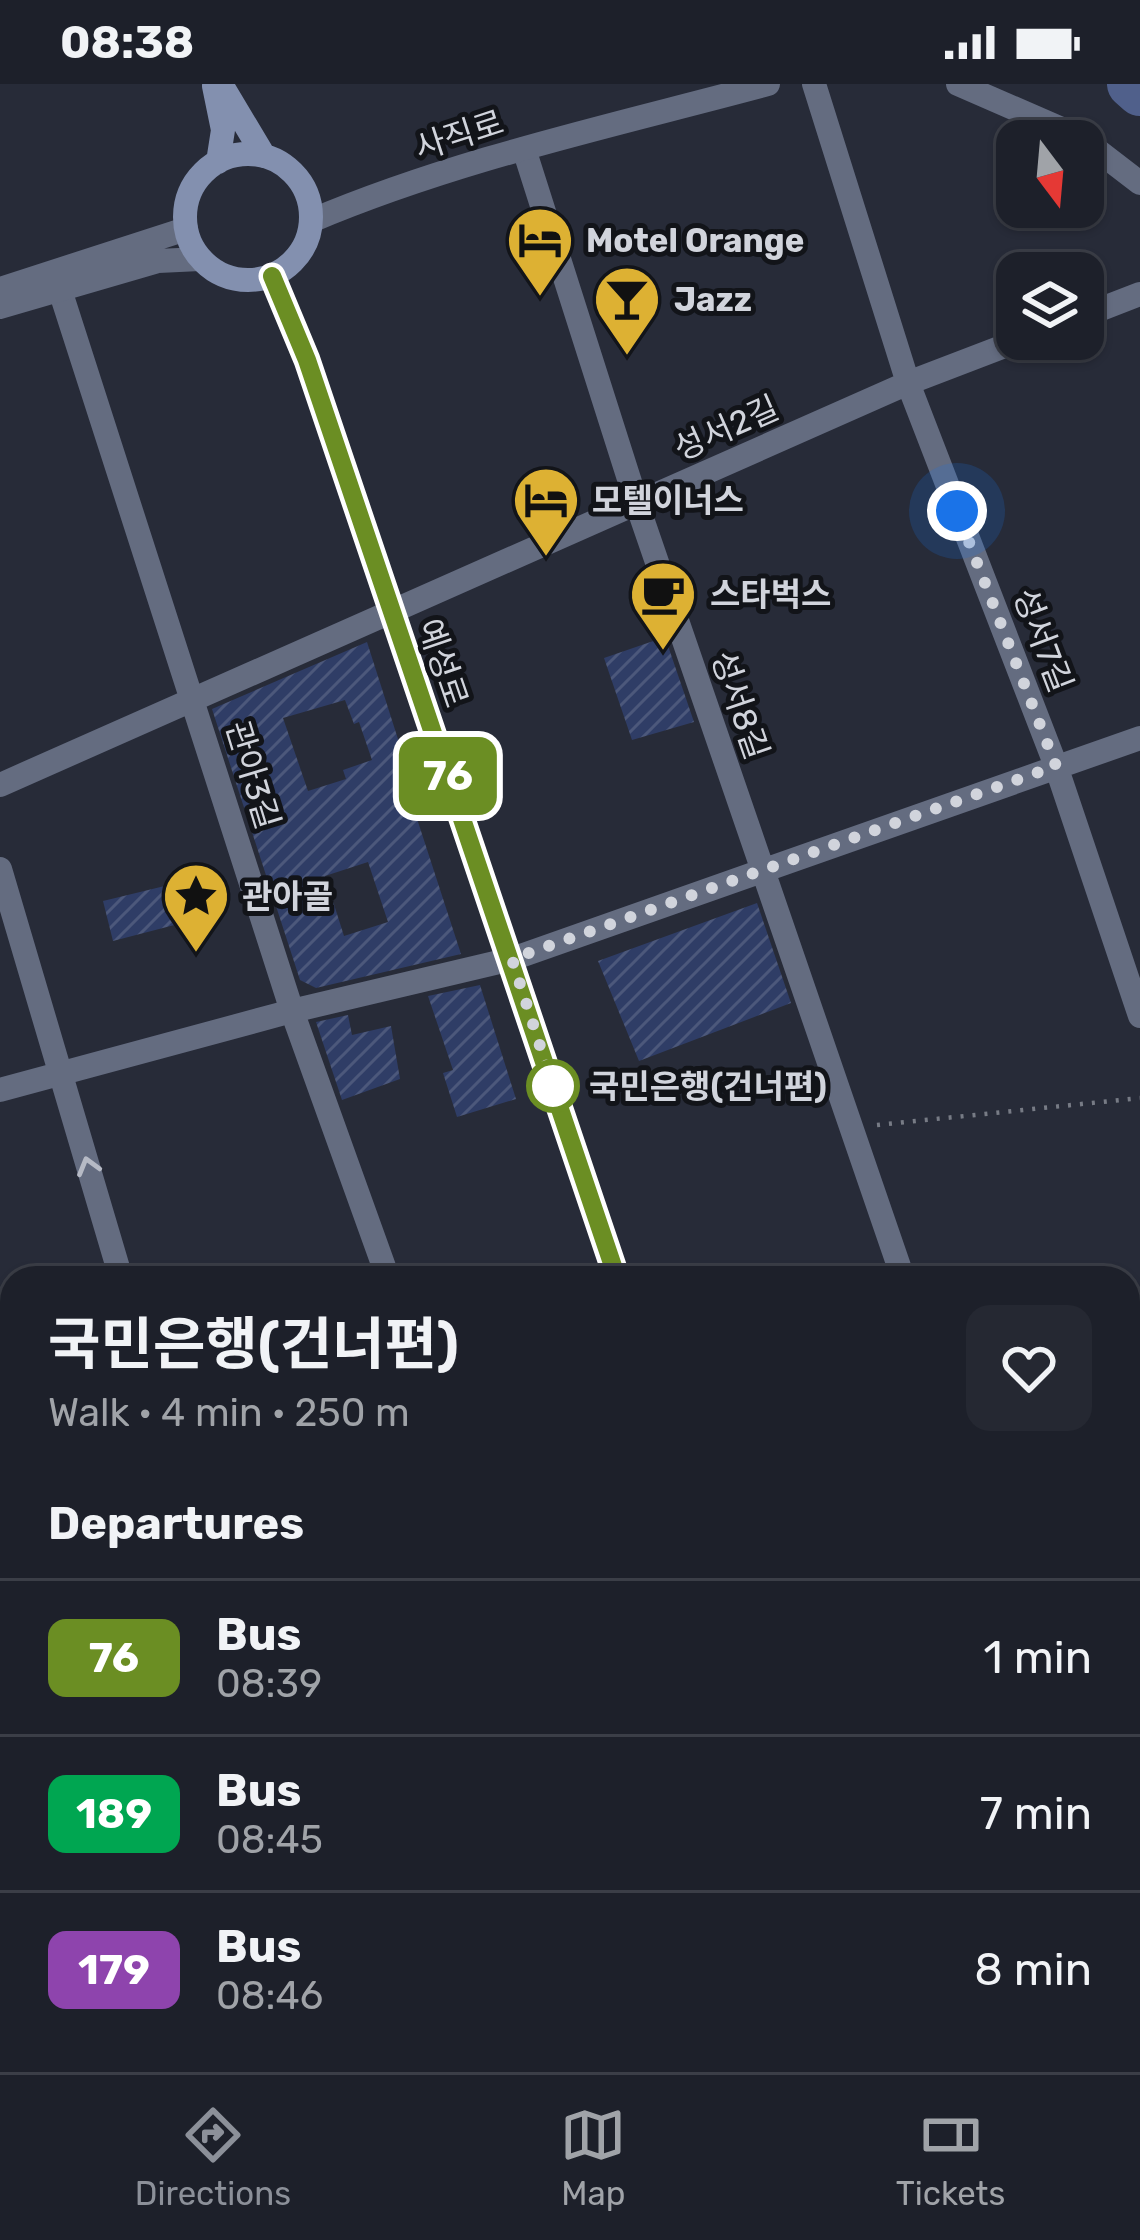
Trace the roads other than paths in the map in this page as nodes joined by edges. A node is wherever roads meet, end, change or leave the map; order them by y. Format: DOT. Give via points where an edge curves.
graph roads {
  1 [pos="217,84"];
  2 [pos="768,84"];
  3 [pos="814,84"];
  4 [pos="958,84"];
  5 [pos="524,149"];
  6 [pos="264,157"];
  7 [pos="218,162"];
  8 [pos="1140,183"];
  9 [pos="311,221"];
  10 [pos="186,229"];
  11 [pos="200,259"];
  12 [pos="272,276"];
  13 [pos="0,289"];
  14 [pos="60,290"];
  15 [pos="1140,294"];
  16 [pos="0,307"];
  17 [pos="1104,308"];
  18 [pos="996,349"];
  19 [pos="908,383"];
  20 [pos="637,504"];
  21 [pos="390,611"];
  22 [pos="194,697"];
  23 [pos="1140,738"];
  24 [pos="1056,766"];
  25 [pos="0,785"];
  26 [pos="0,869"];
  27 [pos="761,870"];
  28 [pos="512,959"];
  29 [pos="292,1011"];
  30 [pos="1140,1016"];
  31 [pos="61,1072"];
  32 [pos="0,1090"];
  33 [pos="118,1266"];
  34 [pos="384,1266"];
  35 [pos="613,1266"];
  36 [pos="899,1266"];
  1 -- 6 [label="main road"];
  1 -- 7 [label="main road"];
  2 -- 5 [label="street, 사직로"];
  3 -- 19 [label="street, 성서7길"];
  4 -- 8 [label="street" via="1081,137"];
  5 -- 9 [label="street, 사직로"];
  5 -- 20 [label="street, 성서8길"];
  6 -- 7 [label="main road"];
  6 -- 9 [label="main road" via="304,187"];
  7 -- 10 [label="main road" via="195,183"];
  9 -- 12 [label="main road" via="299,254"];
  10 -- 11 [label="main road"];
  10 -- 13 [label="street"];
  11 -- 12 [label="main road" via="233,279"];
  11 -- 14 [label="street" via="158,261"];
  12 -- 21 [label="main road, 예성로"];
  14 -- 16 [label="street"];
  14 -- 22 [label="street, 관아3길"];
  15 -- 17 [label="street"];
  18 -- 19 [label="street, 성서2길"];
  19 -- 20 [label="street, 성서2길"];
  19 -- 24 [label="street, 성서7길"];
  20 -- 21 [label="street, 성서2길"];
  20 -- 27 [label="street, 성서8길"];
  21 -- 22 [label="street, 성서2길"];
  21 -- 28 [label="main road, 예성로"];
  22 -- 25 [label="street, 성서2길"];
  22 -- 29 [label="street, 관아3길"];
  23 -- 24 [label="street"];
  24 -- 27 [label="street"];
  24 -- 30 [label="street, 성서7길"];
  26 -- 31 [label="street"];
  27 -- 28 [label="street"];
  27 -- 36 [label="street, 성서8길"];
  28 -- 29 [label="street"];
  28 -- 35 [label="main road, 예성로"];
  29 -- 31 [label="street"];
  29 -- 34 [label="street, 관아3길"];
  31 -- 32 [label="street"];
  33 -- 31 [label="street, one-way"];
}
